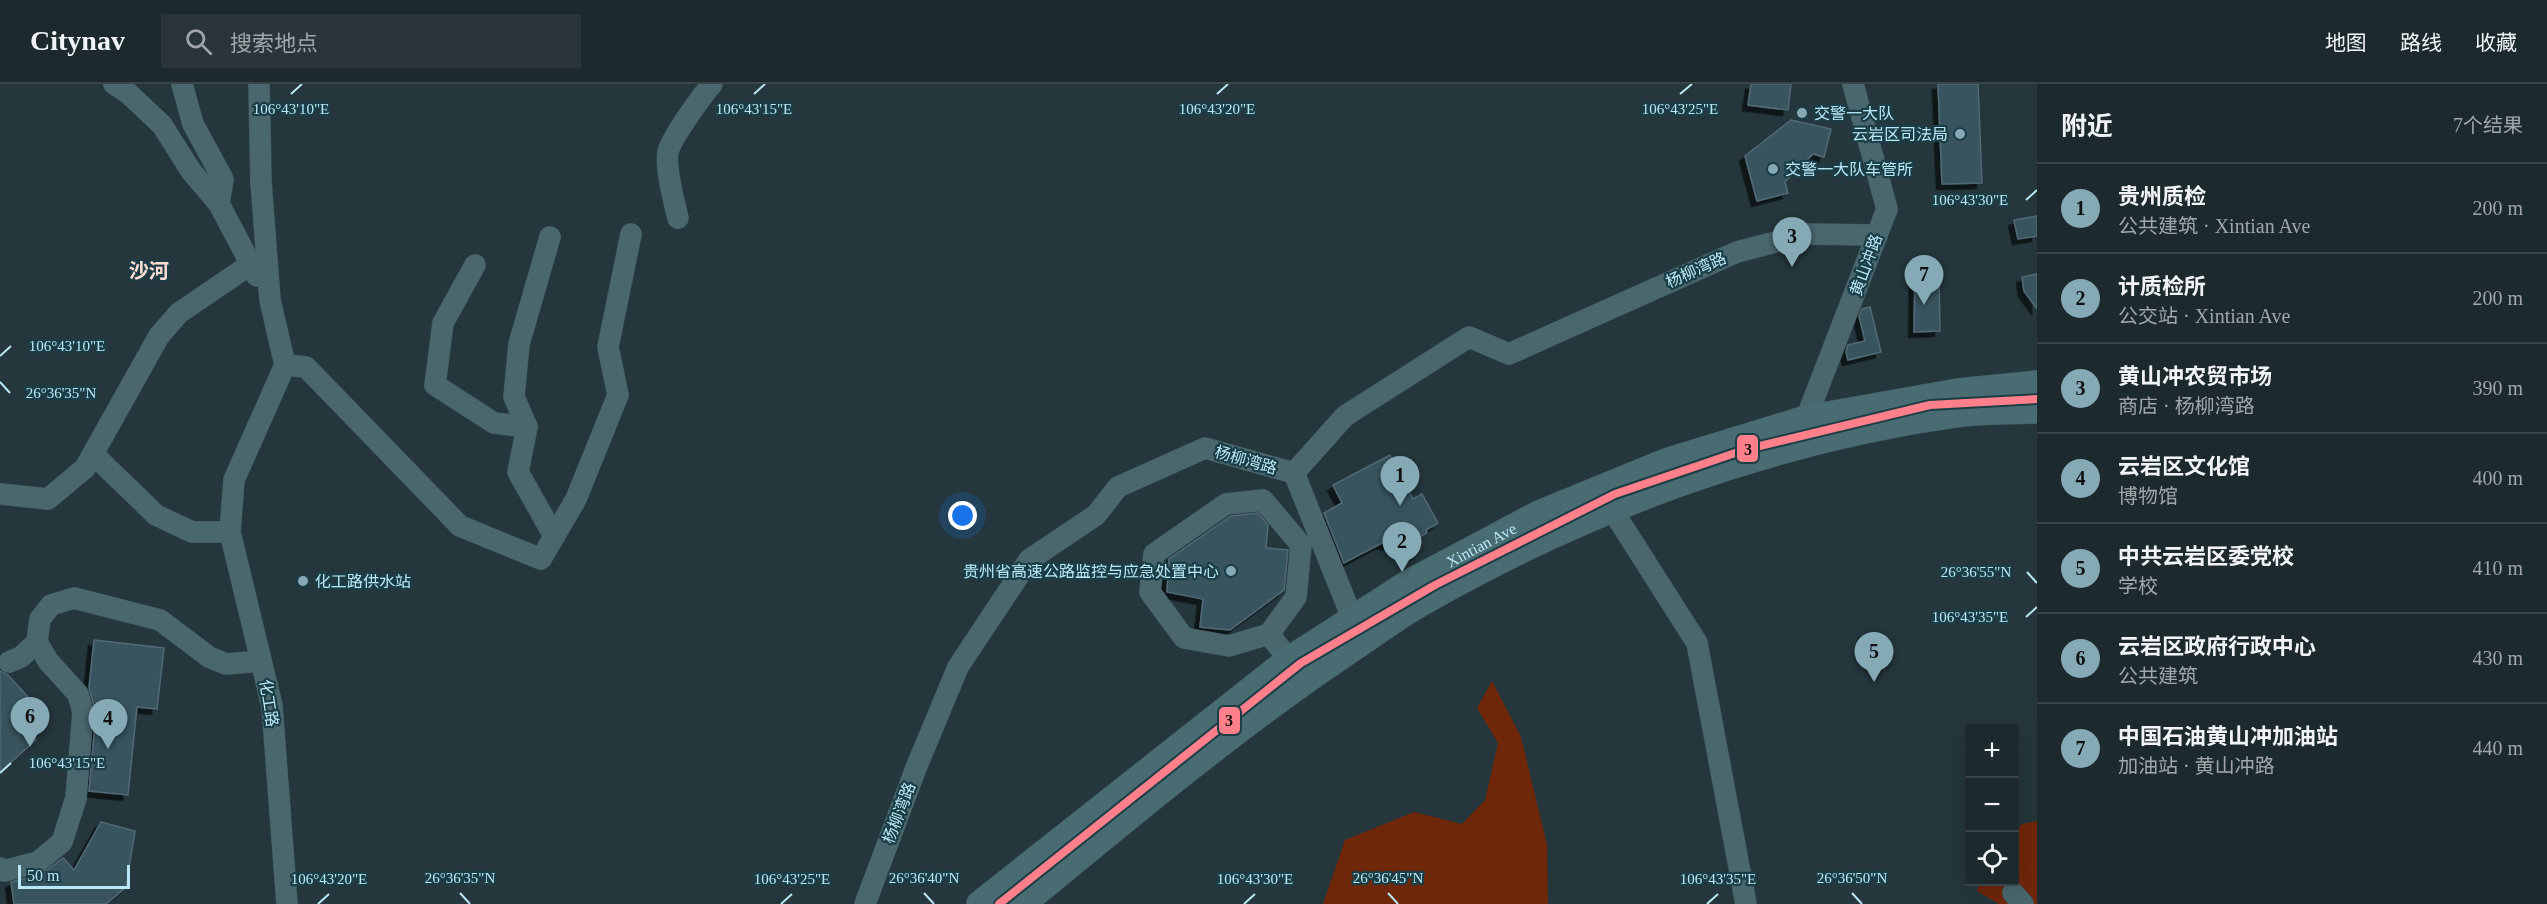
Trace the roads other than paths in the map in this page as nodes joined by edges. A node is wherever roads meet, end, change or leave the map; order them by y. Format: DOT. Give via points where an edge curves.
graph roads {
  1 [pos="114,84"];
  2 [pos="182,84"];
  3 [pos="259,84"];
  4 [pos="712,84"];
  5 [pos="1853,84"];
  6 [pos="219,204"];
  7 [pos="678,218"];
  8 [pos="631,234"];
  9 [pos="1877,235"];
  10 [pos="550,237"];
  11 [pos="251,264"];
  12 [pos="475,265"];
  13 [pos="270,300"];
  14 [pos="285,365"];
  15 [pos="2037,384"];
  16 [pos="2037,410"];
  17 [pos="527,427"];
  18 [pos="1810,430"];
  19 [pos="93,454"];
  20 [pos="1294,473"];
  21 [pos="0,494"];
  22 [pos="1612,511"];
  23 [pos="230,532"];
  24 [pos="554,536"];
  25 [pos="1353,620"];
  26 [pos="1269,634"];
  27 [pos="37,642"];
  28 [pos="1289,660"];
  29 [pos="261,661"];
  30 [pos="9,662"];
  31 [pos="0,868"];
  32 [pos="287,904"];
  33 [pos="865,904"];
  34 [pos="980,904"];
  35 [pos="1022,904"];
  36 [pos="1746,904"];
  1 -- 6 [label="street" via="162,125 191,171"];
  2 -- 6 [label="street" via="193,124 223,179"];
  3 -- 13 [label="street"];
  4 -- 7 [label="street" via="668,152"];
  5 -- 9 [label="street, 黄山冲路" via="1887,210"];
  6 -- 11 [label="street"];
  8 -- 24 [label="street" via="608,348 618,395 576,499"];
  9 -- 18 [label="street, 黄山冲路"];
  9 -- 20 [label="street, 杨柳湾路" via="1806,234 1737,252 1509,354 1469,337 1345,416"];
  10 -- 17 [label="street" via="519,344 514,397"];
  11 -- 13 [label="street"];
  11 -- 19 [label="street" via="179,313 159,336"];
  12 -- 17 [label="street" via="443,322 435,385 494,423"];
  13 -- 14 [label="street"];
  14 -- 23 [label="street, 化工路" via="234,480"];
  14 -- 24 [label="street" via="306,367 460,526 541,559"];
  15 -- 18 [label="main road, Xintian Ave" via="1958,392"];
  16 -- 18 [label="main road, Xintian Ave"];
  17 -- 24 [label="street" via="518,472"];
  18 -- 22 [label="main road, Xintian Ave"];
  18 -- 25 [label="main road, Xintian Ave" via="1666,462 1539,514 1409,583"];
  19 -- 21 [label="street" via="84,468 48,499"];
  19 -- 23 [label="street" via="156,514 192,532"];
  20 -- 25 [label="street"];
  20 -- 33 [label="street, 杨柳湾路" via="1205,448 1118,487 1096,515 1029,560 958,667"];
  22 -- 35 [label="main road, Xintian Ave" via="1549,536 1422,602 1304,681 1219,745"];
  22 -- 36 [label="street" via="1696,643"];
  23 -- 29 [label="street, 化工路"];
  25 -- 28 [label="main road, Xintian Ave"];
  26 -- 26 [label="street" via="1296,597 1301,545 1263,500 1226,504 1154,554 1150,592 1184,638 1228,646"];
  26 -- 28 [label="street"];
  27 -- 29 [label="street" via="40,619 51,604 74,598 160,620 209,657 226,664"];
  27 -- 30 [label="street"];
  27 -- 31 [label="street" via="48,661 78,694 83,712 76,798 62,842 38,862 4,871"];
  28 -- 34 [label="main road, Xintian Ave"];
  29 -- 32 [label="street, 化工路" via="272,706"];
}
